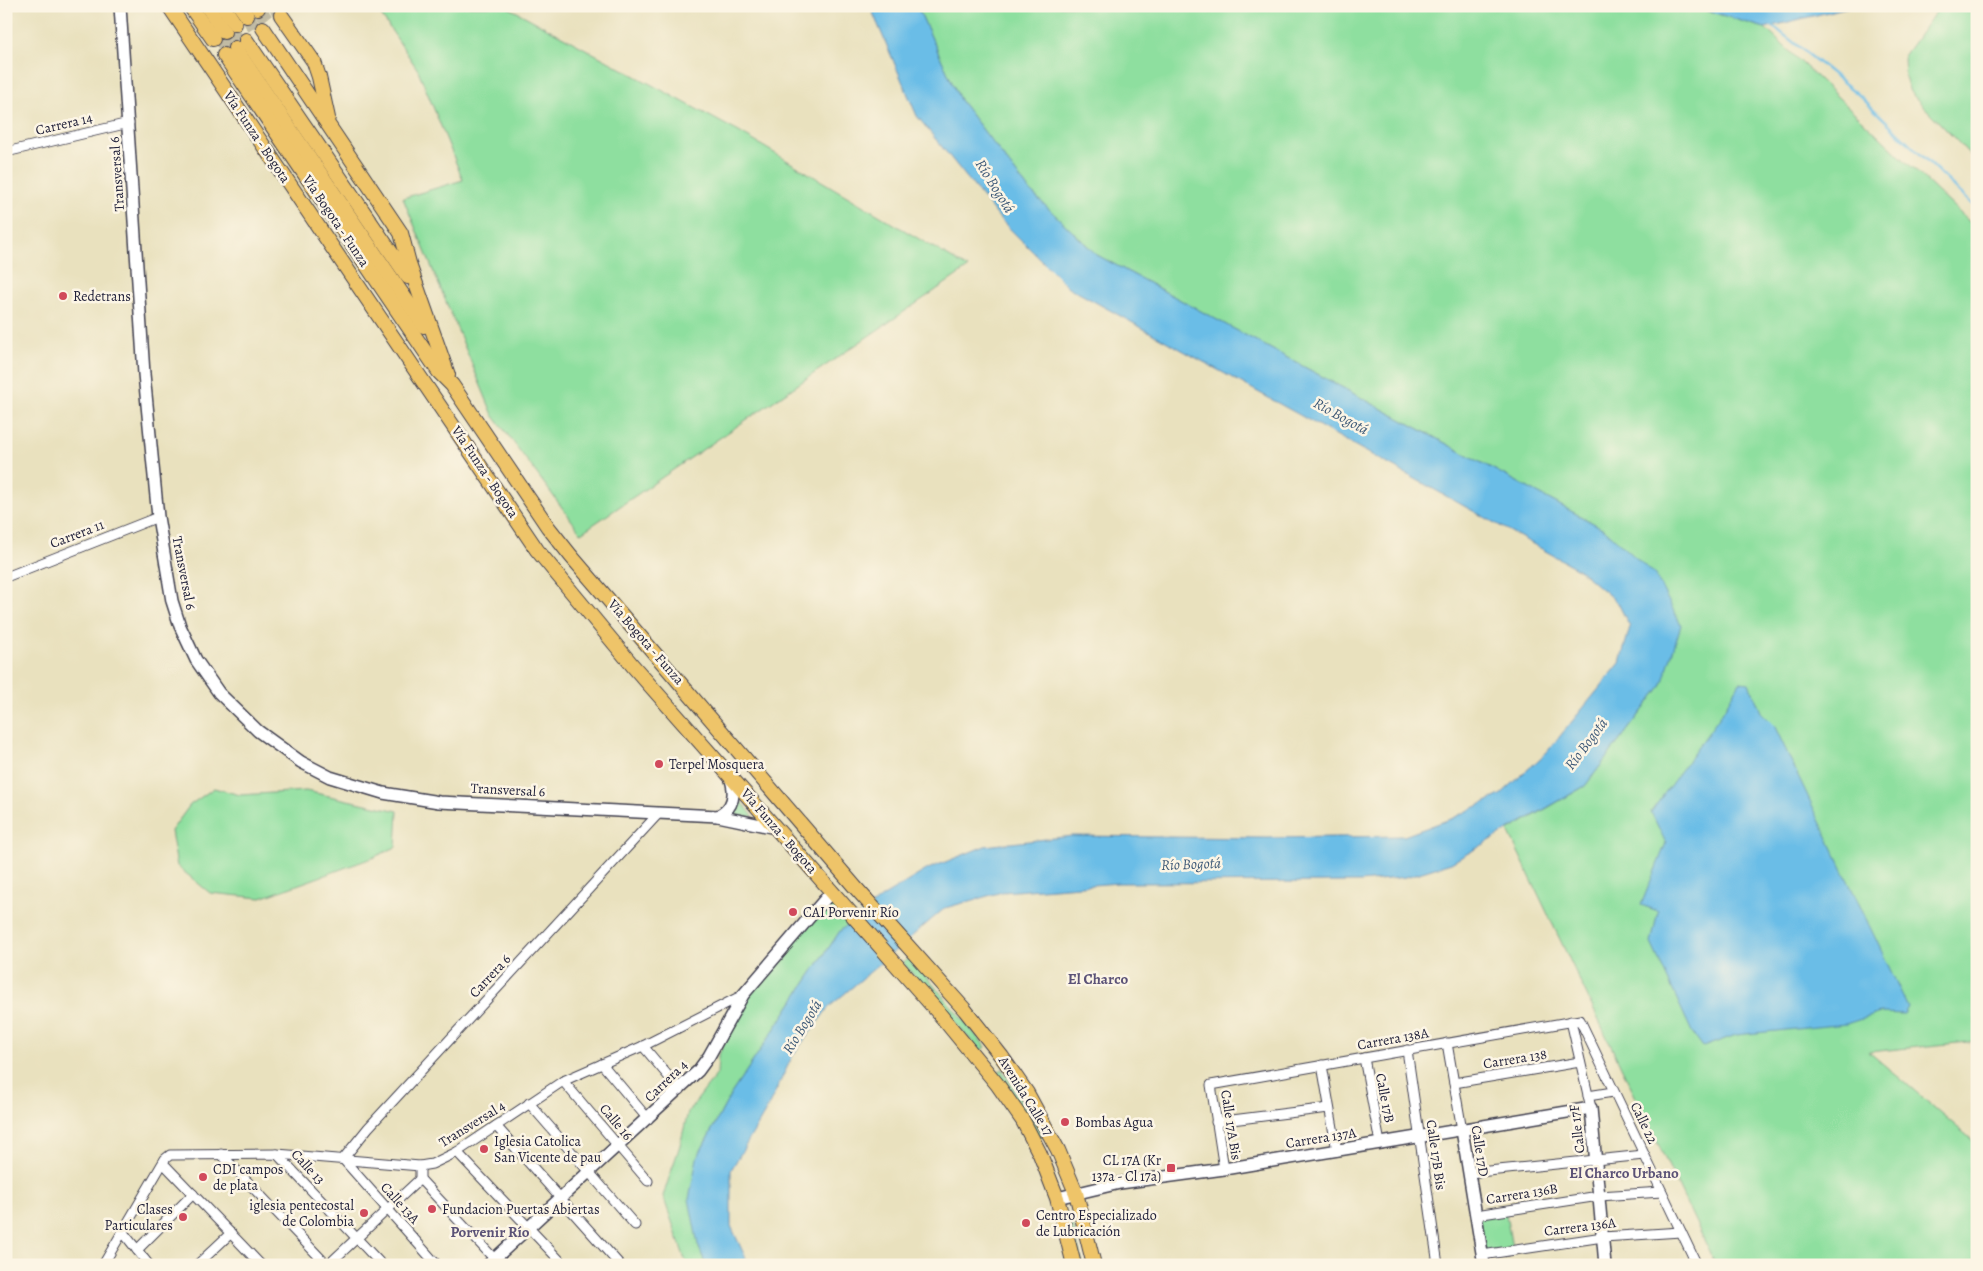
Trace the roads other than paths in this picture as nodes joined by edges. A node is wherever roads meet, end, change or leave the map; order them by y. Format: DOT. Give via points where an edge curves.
graph roads {
  1 [pos="120,6"];
  2 [pos="169,6"];
  3 [pos="190,6"];
  4 [pos="198,6"];
  5 [pos="207,6"];
  6 [pos="216,6"];
  7 [pos="224,6"];
  8 [pos="232,6"];
  9 [pos="239,19"];
  10 [pos="252,35"];
  11 [pos="129,124"];
  12 [pos="330,126"];
  13 [pos="6,152"];
  14 [pos="404,246"];
  15 [pos="410,267"];
  16 [pos="418,292"];
  17 [pos="426,313"];
  18 [pos="436,343"];
  19 [pos="446,370"];
  20 [pos="452,386"];
  21 [pos="158,517"];
  22 [pos="6,577"];
  23 [pos="594,583"];
  24 [pos="576,597"];
  25 [pos="730,775"];
  26 [pos="658,813"];
  27 [pos="718,816"];
  28 [pos="776,828"];
  29 [pos="832,891"];
  30 [pos="844,904"];
  31 [pos="913,952"];
  32 [pos="743,995"];
  33 [pos="1575,1021"];
  34 [pos="1447,1043"];
  35 [pos="643,1046"];
  36 [pos="1407,1050"];
  37 [pos="1002,1057"];
  38 [pos="1364,1058"];
  39 [pos="1580,1062"];
  40 [pos="602,1064"];
  41 [pos="1322,1065"];
  42 [pos="985,1070"];
  43 [pos="563,1081"];
  44 [pos="1454,1083"];
  45 [pos="1211,1084"];
  46 [pos="680,1090"];
  47 [pos="1613,1092"];
  48 [pos="1588,1096"];
  49 [pos="529,1103"];
  50 [pos="1330,1108"];
  51 [pos="1591,1108"];
  52 [pos="648,1118"];
  53 [pos="1216,1122"];
  54 [pos="496,1126"];
  55 [pos="1462,1130"];
  56 [pos="1419,1137"];
  57 [pos="1380,1143"];
  58 [pos="618,1146"];
  59 [pos="1337,1150"];
  60 [pos="457,1152"];
  61 [pos="222,1154"];
  62 [pos="277,1154"];
  63 [pos="1644,1155"];
  64 [pos="1595,1158"];
  65 [pos="343,1159"];
  66 [pos="164,1164"];
  67 [pos="420,1166"];
  68 [pos="1224,1169"];
  69 [pos="589,1173"];
  70 [pos="1469,1173"];
  71 [pos="420,1179"];
  72 [pos="648,1181"];
  73 [pos="1662,1192"];
  74 [pos="1076,1193"];
  75 [pos="193,1194"];
  76 [pos="1599,1196"];
  77 [pos="561,1198"];
  78 [pos="1057,1198"];
  79 [pos="387,1210"];
  80 [pos="1476,1215"];
  81 [pos="635,1225"];
  82 [pos="528,1228"];
  83 [pos="122,1231"];
  84 [pos="1681,1232"];
  85 [pos="231,1233"];
  86 [pos="1603,1237"];
  87 [pos="356,1238"];
  88 [pos="137,1250"];
  89 [pos="1483,1260"];
  90 [pos="494,1263"];
  91 [pos="103,1265"];
  92 [pos="149,1265"];
  93 [pos="197,1265"];
  94 [pos="262,1265"];
  95 [pos="327,1265"];
  96 [pos="382,1265"];
  97 [pos="437,1265"];
  98 [pos="564,1265"];
  99 [pos="620,1265"];
  100 [pos="1074,1265"];
  101 [pos="1094,1265"];
  102 [pos="1438,1265"];
  103 [pos="1605,1265"];
  104 [pos="1697,1265"];
  1 -- 11 [label="street, Transversal 6"];
  2 -- 24 [label="main road, Vía Funza - Bogota" via="537,550"];
  3 -- 9 [label="main road"];
  4 -- 9 [label="main road"];
  5 -- 9 [label="main road"];
  6 -- 9 [label="main road"];
  7 -- 9 [label="main road"];
  8 -- 9 [label="main road"];
  10 -- 12 [label="main road, Vía Bogota - Funza"];
  10 -- 12 [label="main road, Vía Bogota - Funza" via="314,62"];
  10 -- 14 [label="main road, Vía Bogota - Funza"];
  10 -- 15 [label="main road, Vía Bogota - Funza"];
  10 -- 16 [label="main road, Vía Bogota - Funza"];
  10 -- 17 [label="main road, Vía Bogota - Funza"];
  10 -- 18 [label="main road, Vía Bogota - Funza"];
  10 -- 19 [label="main road, Vía Bogota - Funza"];
  10 -- 20 [label="main road, Vía Bogota - Funza" via="434,364"];
  11 -- 13 [label="street, Carrera 14"];
  11 -- 21 [label="street, Transversal 6" via="144,374"];
  12 -- 14 [label="main road, Vía Bogota - Funza" via="394,220"];
  14 -- 15 [label="main road, Vía Bogota - Funza"];
  15 -- 16 [label="main road, Vía Bogota - Funza"];
  16 -- 17 [label="main road, Vía Bogota - Funza"];
  17 -- 18 [label="main road, Vía Bogota - Funza"];
  18 -- 19 [label="main road, Vía Bogota - Funza"];
  19 -- 20 [label="main road, Vía Bogota - Funza"];
  20 -- 23 [label="main road, Vía Bogota - Funza" via="548,527"];
  21 -- 22 [label="street, Carrera 11"];
  21 -- 26 [label="street, Transversal 6" via="172,601 196,660 219,693 246,720 301,762 343,782 416,800"];
  23 -- 24 [label="main road"];
  23 -- 31 [label="main road, Vía Bogota - Funza"];
  24 -- 25 [label="main road, Vía Funza - Bogota"];
  25 -- 27 [label="street" via="734,796 729,808"];
  25 -- 28 [label="main road, Vía Funza - Bogota"];
  26 -- 27 [label="street, Transversal 6"];
  26 -- 65 [label="street, Carrera 6"];
  27 -- 28 [label="street, Transversal 6"];
  28 -- 29 [label="main road, Vía Funza - Bogota"];
  29 -- 30 [label="main road, Vía Funza - Bogota"];
  29 -- 32 [label="street, Carrera 4"];
  30 -- 42 [label="main road, Avenida Calle 17"];
  31 -- 37 [label="main road, Avenida Calle 17"];
  32 -- 35 [label="street, Transversal 4"];
  32 -- 46 [label="street, Carrera 4" via="709,1056"];
  33 -- 34 [label="street, Carrera 138A"];
  33 -- 39 [label="street, Calle 17F"];
  33 -- 47 [label="street, Calle 22"];
  34 -- 36 [label="street, Carrera 138A"];
  34 -- 44 [label="street, Calle 17D"];
  35 -- 40 [label="street, Transversal 4"];
  35 -- 46 [label="street"];
  36 -- 38 [label="street, Carrera 138A"];
  36 -- 56 [label="street, Calle 17B Bis"];
  37 -- 42 [label="main road"];
  37 -- 74 [label="main road, Avenida Calle 17" via="1047,1128"];
  38 -- 41 [label="street, Carrera 138A"];
  38 -- 57 [label="street, Calle 17B"];
  39 -- 44 [label="street, Carrera 138"];
  39 -- 48 [label="street, Calle 17F"];
  40 -- 43 [label="street, Transversal 4"];
  40 -- 52 [label="street"];
  41 -- 45 [label="street, Carrera 138A"];
  41 -- 50 [label="street"];
  42 -- 78 [label="main road, Avenida Calle 17" via="1032,1136"];
  43 -- 49 [label="street, Transversal 4"];
  43 -- 58 [label="street, Calle 16"];
  44 -- 55 [label="street, Calle 17D"];
  45 -- 53 [label="street, Calle 17A Bis"];
  46 -- 52 [label="street, Carrera 4"];
  47 -- 48 [label="street"];
  47 -- 63 [label="street, Calle 22"];
  48 -- 51 [label="street, Calle 17F"];
  49 -- 54 [label="street, Transversal 4"];
  49 -- 69 [label="street"];
  50 -- 53 [label="street"];
  50 -- 59 [label="street"];
  51 -- 55 [label="street, Carrera 137A"];
  51 -- 64 [label="street, Calle 17F"];
  52 -- 58 [label="street, Carrera 4"];
  53 -- 68 [label="street, Calle 17A Bis"];
  54 -- 60 [label="street, Transversal 4"];
  54 -- 77 [label="street"];
  55 -- 56 [label="street, Carrera 137A"];
  55 -- 70 [label="street, Calle 17D"];
  56 -- 57 [label="street, Carrera 137A"];
  56 -- 102 [label="street, Calle 17B Bis"];
  57 -- 59 [label="street, Carrera 137A"];
  58 -- 69 [label="street, Carrera 4"];
  58 -- 72 [label="street, Calle 16"];
  59 -- 68 [label="street, Carrera 137A"];
  60 -- 67 [label="street, Transversal 4"];
  60 -- 82 [label="street"];
  61 -- 62 [label="street, Transversal 4"];
  61 -- 66 [label="street, Transversal 4" via="177,1153 168,1157"];
  61 -- 95 [label="street"];
  62 -- 65 [label="street, Transversal 4"];
  62 -- 87 [label="street, Calle 13"];
  63 -- 64 [label="street"];
  63 -- 73 [label="street, Calle 22"];
  64 -- 70 [label="street"];
  64 -- 76 [label="street, Calle 17F"];
  65 -- 67 [label="street, Transversal 4"];
  65 -- 79 [label="street, Calle 13A"];
  66 -- 75 [label="street"];
  66 -- 83 [label="street"];
  67 -- 71 [label="street"];
  68 -- 74 [label="street, Carrera 137A" via="1120,1183"];
  69 -- 77 [label="street, Carrera 4"];
  69 -- 81 [label="street"];
  70 -- 80 [label="street, Calle 17D"];
  71 -- 79 [label="street"];
  71 -- 90 [label="street"];
  73 -- 76 [label="street, Carrera 136B"];
  73 -- 84 [label="street, Calle 22"];
  74 -- 78 [label="street, Carrera 137A"];
  74 -- 101 [label="main road, Avenida Calle 17"];
  75 -- 85 [label="street"];
  75 -- 88 [label="street"];
  76 -- 80 [label="street, Carrera 136B"];
  76 -- 86 [label="street, Calle 17F"];
  77 -- 82 [label="street, Carrera 4"];
  77 -- 99 [label="street"];
  78 -- 100 [label="main road, Avenida Calle 17"];
  79 -- 87 [label="street"];
  79 -- 97 [label="street, Calle 13A"];
  80 -- 89 [label="street, Calle 17D"];
  82 -- 90 [label="street, Carrera 4"];
  82 -- 98 [label="street"];
  83 -- 88 [label="street"];
  83 -- 91 [label="street"];
  84 -- 86 [label="street, Carrera 136A"];
  84 -- 104 [label="street, Calle 22"];
  85 -- 93 [label="street"];
  85 -- 94 [label="street"];
  86 -- 89 [label="street, Carrera 136A"];
  86 -- 103 [label="street, Calle 17F"];
  87 -- 95 [label="street"];
  87 -- 96 [label="street, Calle 13"];
  88 -- 92 [label="street"];
}
